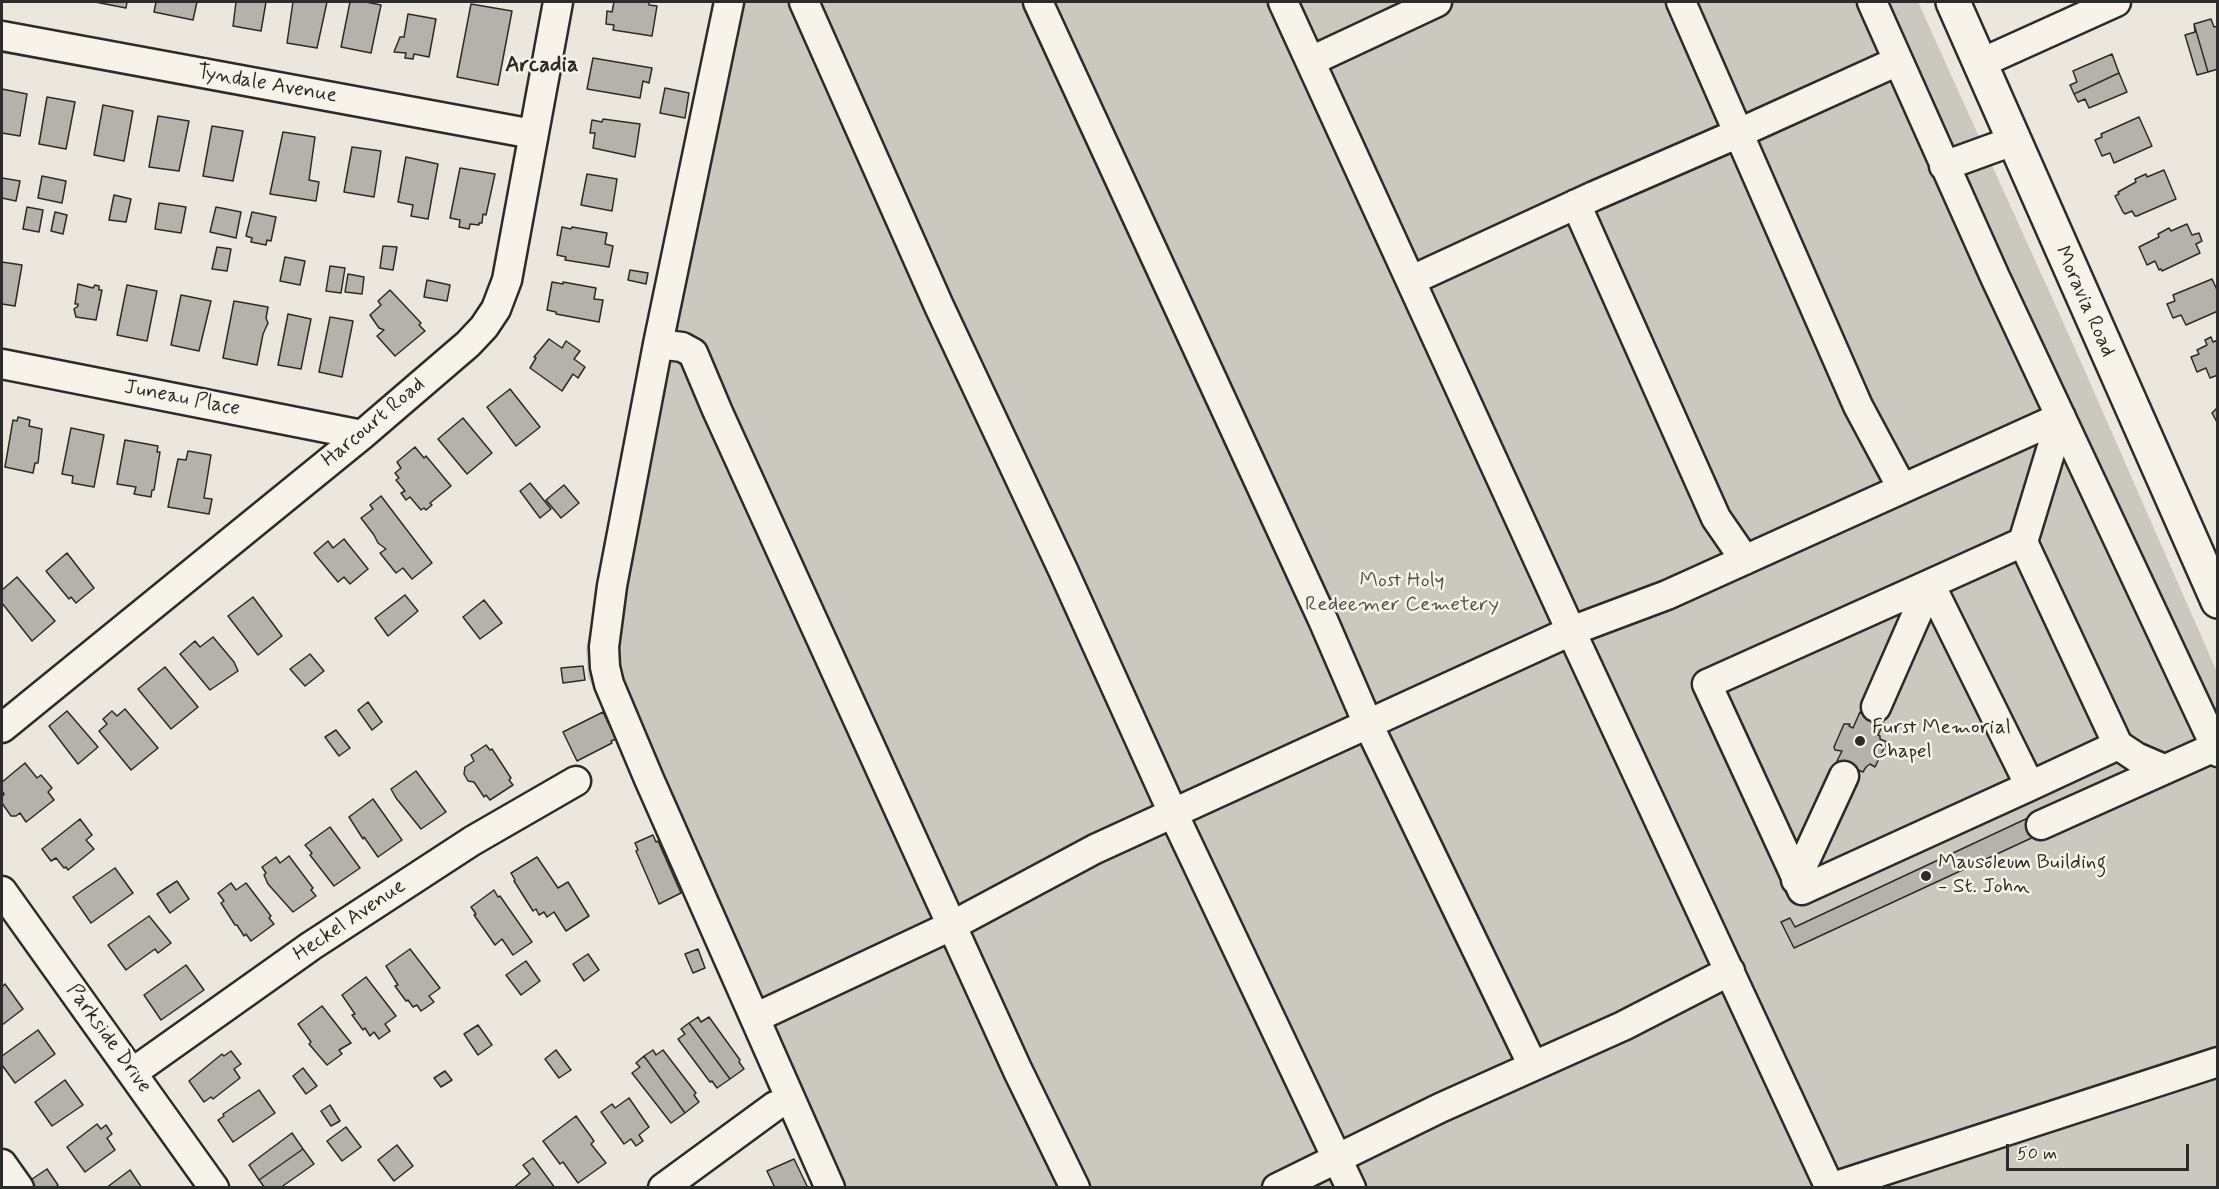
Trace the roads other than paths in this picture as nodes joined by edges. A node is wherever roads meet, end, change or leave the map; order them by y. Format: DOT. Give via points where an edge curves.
graph roads {
  1 [pos="558,2"];
  2 [pos="729,2"];
  3 [pos="804,2"];
  4 [pos="1038,2"];
  5 [pos="1283,2"];
  6 [pos="1437,2"];
  7 [pos="1681,2"];
  8 [pos="1872,2"];
  9 [pos="1953,2"];
  10 [pos="2116,2"];
  11 [pos="2,36"];
  12 [pos="1311,61"];
  13 [pos="1898,61"];
  14 [pos="1981,63"];
  15 [pos="1739,133"];
  16 [pos="533,134"];
  17 [pos="2013,141"];
  18 [pos="1944,166"];
  19 [pos="1576,204"];
  20 [pos="1412,280"];
  21 [pos="658,344"];
  22 [pos="2,364"];
  23 [pos="2061,417"];
  24 [pos="362,435"];
  25 [pos="1902,488"];
  26 [pos="2023,542"];
  27 [pos="1745,560"];
  28 [pos="1930,584"];
  29 [pos="2217,601"];
  30 [pos="1571,631"];
  31 [pos="1876,707"];
  32 [pos="1368,724"];
  33 [pos="2,728"];
  34 [pos="2118,745"];
  35 [pos="2216,749"];
  36 [pos="2164,769"];
  37 [pos="1844,776"];
  38 [pos="576,781"];
  39 [pos="2030,786"];
  40 [pos="1173,813"];
  41 [pos="2041,825"];
  42 [pos="1796,880"];
  43 [pos="2,891"];
  44 [pos="953,925"];
  45 [pos="1730,971"];
  46 [pos="755,1018"];
  47 [pos="2217,1062"];
  48 [pos="1533,1066"];
  49 [pos="132,1073"];
  50 [pos="775,1107"];
  51 [pos="1338,1159"];
  52 [pos="2,1164"];
  53 [pos="19,1188"];
  54 [pos="214,1188"];
  55 [pos="663,1188"];
  56 [pos="830,1188"];
  57 [pos="1075,1188"];
  58 [pos="1277,1188"];
  59 [pos="1351,1188"];
  60 [pos="1830,1188"];
  1 -- 16 [label="street, Harcourt Road"];
  2 -- 21 [label="street"];
  3 -- 40 [label="street" via="939,306"];
  4 -- 32 [label="street"];
  5 -- 12 [label="street"];
  6 -- 12 [label="street"];
  7 -- 15 [label="street"];
  8 -- 13 [label="street"];
  9 -- 14 [label="main road, Moravia Road"];
  10 -- 14 [label="street"];
  11 -- 16 [label="street, Tyndale Avenue"];
  12 -- 20 [label="street"];
  13 -- 15 [label="street"];
  13 -- 18 [label="street"];
  14 -- 17 [label="main road, Moravia Road"];
  15 -- 19 [label="street"];
  15 -- 25 [label="street" via="1858,406"];
  16 -- 24 [label="street, Harcourt Road" via="507,280 496,309 468,344"];
  17 -- 18 [label="street"];
  17 -- 29 [label="main road, Moravia Road"];
  18 -- 23 [label="street"];
  19 -- 20 [label="street"];
  19 -- 27 [label="street" via="1716,518"];
  20 -- 30 [label="street"];
  21 -- 44 [label="street" via="682,347 693,353"];
  21 -- 46 [label="street" via="612,586 605,667 609,684"];
  22 -- 24 [label="street, Juneau Place"];
  23 -- 25 [label="street"];
  23 -- 26 [label="street"];
  23 -- 35 [label="street"];
  24 -- 33 [label="street, Harcourt Road"];
  25 -- 27 [label="street"];
  26 -- 28 [label="street"];
  26 -- 34 [label="street"];
  27 -- 30 [label="street"];
  28 -- 31 [label="street"];
  28 -- 39 [label="street"];
  28 -- 42 [label="street" via="1707,684"];
  30 -- 32 [label="street"];
  30 -- 45 [label="street"];
  32 -- 40 [label="street"];
  32 -- 48 [label="street"];
  34 -- 36 [label="street"];
  34 -- 39 [label="street"];
  35 -- 36 [label="street"];
  36 -- 41 [label="street"];
  37 -- 42 [label="street"];
  38 -- 49 [label="street, Heckel Avenue" via="472,841 341,926"];
  39 -- 42 [label="street" via="1802,890"];
  40 -- 44 [label="street" via="1095,849"];
  40 -- 51 [label="street"];
  43 -- 49 [label="street, Parkside Drive"];
  44 -- 46 [label="street"];
  44 -- 57 [label="street"];
  45 -- 48 [label="street" via="1623,1026"];
  45 -- 60 [label="street"];
  46 -- 56 [label="street"];
  47 -- 60 [label="street"];
  48 -- 51 [label="street"];
  49 -- 54 [label="street, Parkside Drive"];
  50 -- 55 [label="street"];
  51 -- 58 [label="street"];
  51 -- 59 [label="street"];
  52 -- 53 [label="street"];
}
